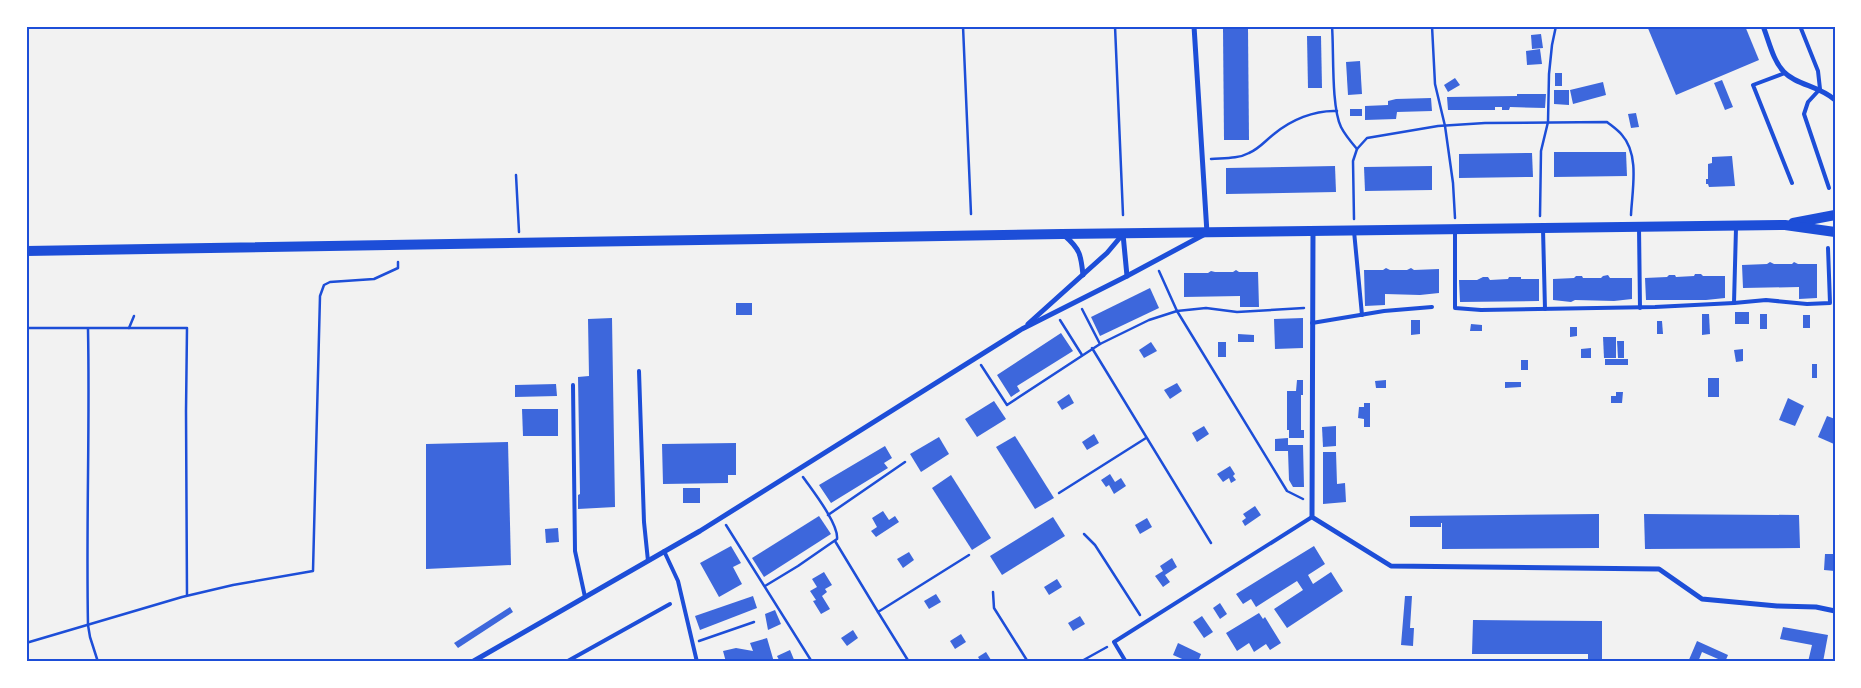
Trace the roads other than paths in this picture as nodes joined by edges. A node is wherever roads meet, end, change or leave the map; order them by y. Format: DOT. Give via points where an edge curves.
graph roads {
  1 [pos="1194,26"];
  2 [pos="1763,26"];
  3 [pos="1800,26"];
  4 [pos="1785,74"];
  5 [pos="1820,89"];
  6 [pos="1835,100"];
  7 [pos="1792,183"];
  8 [pos="1829,188"];
  9 [pos="1835,215"];
  10 [pos="1736,225"];
  11 [pos="1785,225"];
  12 [pos="1635,227"];
  13 [pos="1541,228"];
  14 [pos="1455,230"];
  15 [pos="1354,231"];
  16 [pos="1207,232"];
  17 [pos="1313,232"];
  18 [pos="1835,232"];
  19 [pos="1062,234"];
  20 [pos="1123,234"];
  21 [pos="1828,248"];
  22 [pos="26,251"];
  23 [pos="1083,275"];
  24 [pos="1127,276"];
  25 [pos="1734,303"];
  26 [pos="1432,307"];
  27 [pos="1640,308"];
  28 [pos="1545,309"];
  29 [pos="1362,315"];
  30 [pos="1312,323"];
  31 [pos="1022,330"];
  32 [pos="639,371"];
  33 [pos="573,385"];
  34 [pos="1312,517"];
  35 [pos="664,551"];
  36 [pos="648,561"];
  37 [pos="585,597"];
  38 [pos="670,604"];
  39 [pos="1835,611"];
  40 [pos="472,662"];
  41 [pos="566,662"];
  42 [pos="697,662"];
  43 [pos="1126,662"];
  1 -- 16 [label="street"];
  2 -- 4 [label="street"];
  3 -- 5 [label="lane" via="1818,71"];
  4 -- 5 [label="street"];
  4 -- 7 [label="lane" via="1753,85"];
  5 -- 6 [label="street"];
  5 -- 8 [label="lane" via="1808,102 1804,114"];
  9 -- 11 [label="main road"];
  10 -- 11 [label="main road"];
  10 -- 12 [label="main road"];
  10 -- 25 [label="lane"];
  11 -- 18 [label="main road"];
  12 -- 13 [label="main road"];
  12 -- 27 [label="lane"];
  13 -- 14 [label="main road"];
  13 -- 28 [label="lane"];
  14 -- 15 [label="main road"];
  14 -- 28 [label="lane" via="1455,308"];
  15 -- 17 [label="main road"];
  15 -- 29 [label="lane"];
  16 -- 17 [label="main road"];
  16 -- 20 [label="main road"];
  16 -- 24 [label="street"];
  17 -- 30 [label="street"];
  19 -- 20 [label="main road"];
  19 -- 22 [label="main road"];
  19 -- 23 [label="street" via="1076,246 1082,258"];
  20 -- 23 [label="street"];
  20 -- 24 [label="street"];
  21 -- 25 [label="lane" via="1830,303 1766,300"];
  23 -- 31 [label="street"];
  24 -- 31 [label="street"];
  25 -- 27 [label="lane"];
  26 -- 29 [label="lane"];
  27 -- 28 [label="lane"];
  29 -- 30 [label="lane"];
  30 -- 34 [label="street"];
  31 -- 35 [label="street"];
  32 -- 36 [label="lane"];
  33 -- 37 [label="lane" via="575,552"];
  34 -- 39 [label="street" via="1391,566 1659,569 1702,599"];
  34 -- 43 [label="lane" via="1114,642"];
  35 -- 36 [label="street"];
  35 -- 42 [label="lane" via="678,582"];
  36 -- 37 [label="street"];
  37 -- 40 [label="street"];
  38 -- 41 [label="lane"];
}
